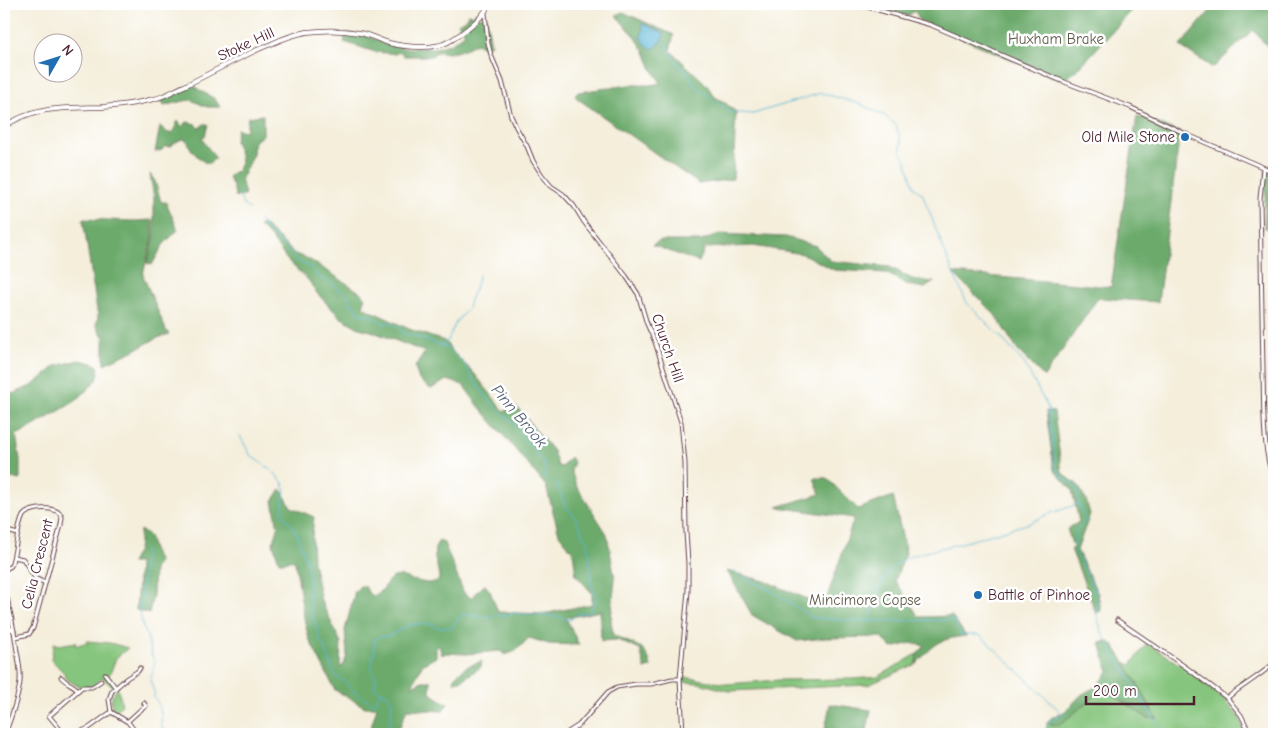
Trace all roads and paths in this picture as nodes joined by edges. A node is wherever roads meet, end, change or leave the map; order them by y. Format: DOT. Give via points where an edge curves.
graph roads {
  1 [pos="489,4"];
  2 [pos="857,4"];
  3 [pos="485,13"];
  4 [pos="4,128"];
  5 [pos="1262,168"];
  6 [pos="1274,172"];
  7 [pos="1274,481"];
  8 [pos="7,531"];
  9 [pos="18,534"];
  10 [pos="14,557"];
  11 [pos="4,570"];
  12 [pos="45,583"];
  13 [pos="4,587"];
  14 [pos="12,618"];
  15 [pos="1117,620"];
  16 [pos="4,623"];
  17 [pos="14,631"];
  18 [pos="16,638"];
  19 [pos="1274,663"];
  20 [pos="140,668"];
  21 [pos="124,673"];
  22 [pos="105,674"];
  23 [pos="61,677"];
  24 [pos="127,678"];
  25 [pos="680,679"];
  26 [pos="101,681"];
  27 [pos="116,688"];
  28 [pos="78,690"];
  29 [pos="1227,698"];
  30 [pos="150,711"];
  31 [pos="45,712"];
  32 [pos="111,712"];
  33 [pos="49,716"];
  34 [pos="128,722"];
  35 [pos="5,734"];
  36 [pos="64,734"];
  37 [pos="78,734"];
  38 [pos="137,734"];
  39 [pos="565,734"];
  40 [pos="683,734"];
  41 [pos="1249,734"];
  1 -- 3 [label="street, Stoke Hill"];
  2 -- 5 [label="street" via="931,25 1130,107"];
  3 -- 4 [label="street, Stoke Hill" via="448,42 431,47 389,43 359,33 307,32 249,53 155,99 41,111 11,122"];
  3 -- 25 [label="street, Church Hill" via="491,55 516,127 542,175 574,206 638,294 679,416 685,462 688,563"];
  5 -- 6 [label="street"];
  5 -- 7 [label="street" via="1264,395 1266,437"];
  8 -- 9 [label="street, Celia Crescent"];
  9 -- 10 [label="street, Celia Crescent"];
  9 -- 12 [label="street, Celia Crescent" via="22,518 32,510 49,509 61,515"];
  10 -- 11 [label="street, Celia Crescent" via="11,566"];
  10 -- 12 [label="street" via="23,559 35,578"];
  12 -- 18 [label="street, Celia Crescent" via="31,632"];
  13 -- 14 [label="street"];
  14 -- 16 [label="street"];
  14 -- 17 [label="street"];
  15 -- 29 [label="street"];
  16 -- 17 [label="street"];
  17 -- 18 [label="street"];
  18 -- 35 [label="street" via="20,682"];
  19 -- 29 [label="street"];
  20 -- 24 [label="street"];
  21 -- 24 [label="street"];
  22 -- 27 [label="street"];
  23 -- 28 [label="street"];
  24 -- 27 [label="street"];
  25 -- 39 [label="street" via="617,686 579,725"];
  25 -- 40 [label="street, Church Hill"];
  26 -- 28 [label="street"];
  27 -- 32 [label="street" via="109,699"];
  28 -- 33 [label="street"];
  29 -- 41 [label="street" via="1241,715"];
  30 -- 34 [label="street" via="145,705"];
  31 -- 33 [label="street"];
  32 -- 34 [label="street"];
  32 -- 37 [label="street"];
  33 -- 36 [label="street"];
  34 -- 38 [label="street"];
}
